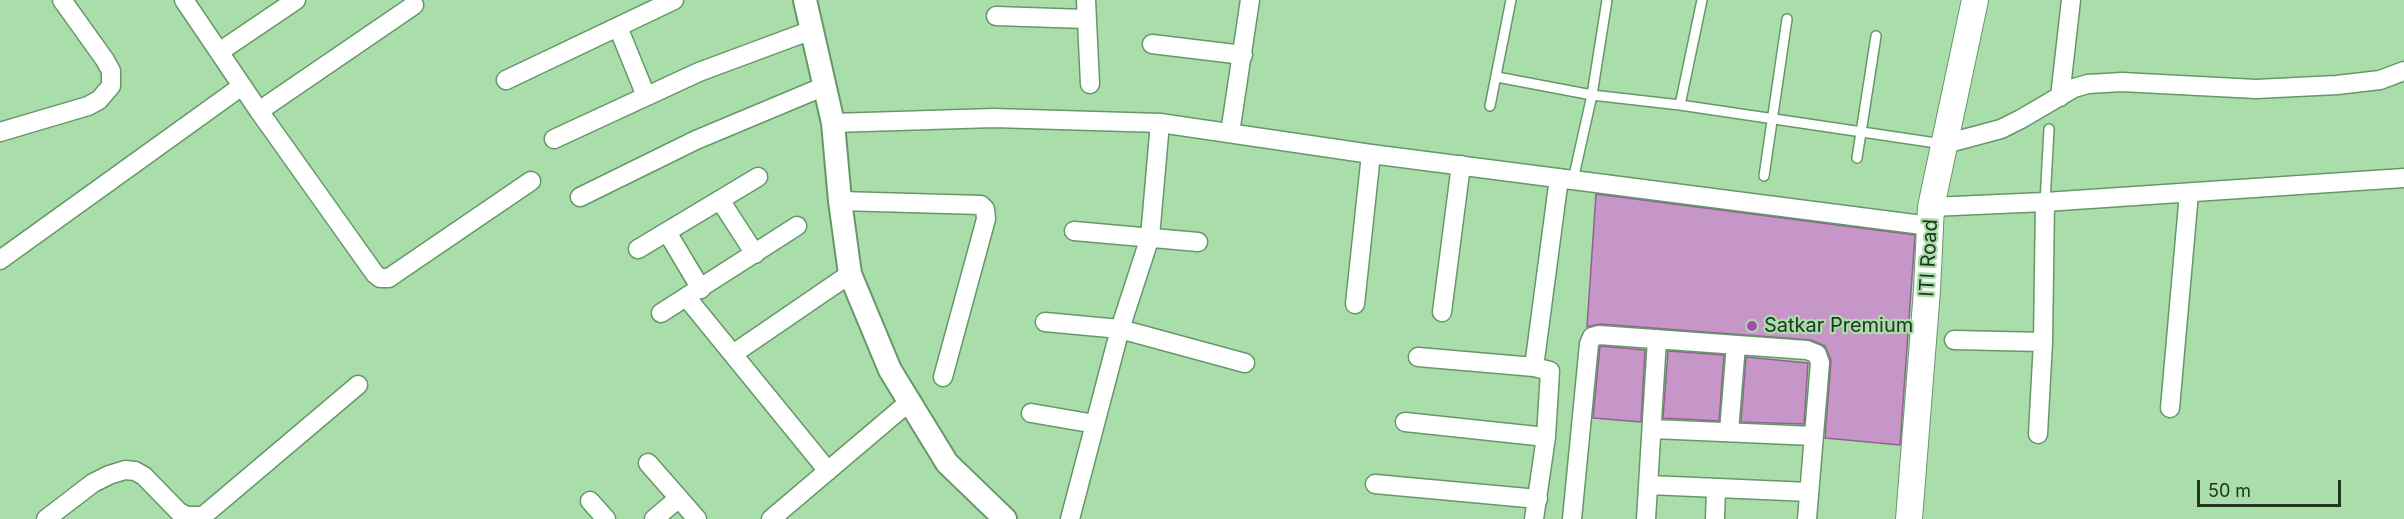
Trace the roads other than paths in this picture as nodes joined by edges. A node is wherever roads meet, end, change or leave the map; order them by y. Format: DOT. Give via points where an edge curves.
graph roads {
  1 [pos="62,0"];
  2 [pos="184,0"];
  3 [pos="296,0"];
  4 [pos="674,0"];
  5 [pos="805,0"];
  6 [pos="1086,0"];
  7 [pos="1250,0"];
  8 [pos="1511,0"];
  9 [pos="1607,0"];
  10 [pos="1702,0"];
  11 [pos="1975,0"];
  12 [pos="2071,0"];
  13 [pos="414,5"];
  14 [pos="996,16"];
  15 [pos="1085,19"];
  16 [pos="1787,19"];
  17 [pos="618,27"];
  18 [pos="812,30"];
  19 [pos="1876,36"];
  20 [pos="1152,44"];
  21 [pos="219,52"];
  22 [pos="1243,55"];
  23 [pos="2404,71"];
  24 [pos="1497,77"];
  25 [pos="506,80"];
  26 [pos="1090,84"];
  27 [pos="242,86"];
  28 [pos="825,86"];
  29 [pos="1592,95"];
  30 [pos="646,96"];
  31 [pos="2060,97"];
  32 [pos="1680,105"];
  33 [pos="1490,106"];
  34 [pos="259,111"];
  35 [pos="1773,120"];
  36 [pos="833,123"];
  37 [pos="1160,123"];
  38 [pos="2049,129"];
  39 [pos="0,132"];
  40 [pos="1861,132"];
  41 [pos="1230,133"];
  42 [pos="554,139"];
  43 [pos="1945,144"];
  44 [pos="1371,154"];
  45 [pos="1857,158"];
  46 [pos="1461,165"];
  47 [pos="1764,176"];
  48 [pos="758,177"];
  49 [pos="2404,178"];
  50 [pos="1566,179"];
  51 [pos="531,181"];
  52 [pos="2189,193"];
  53 [pos="580,197"];
  54 [pos="720,200"];
  55 [pos="840,201"];
  56 [pos="2045,202"];
  57 [pos="1930,216"];
  58 [pos="797,226"];
  59 [pos="1074,231"];
  60 [pos="667,232"];
  61 [pos="1150,237"];
  62 [pos="1198,242"];
  63 [pos="638,249"];
  64 [pos="754,254"];
  65 [pos="0,260"];
  66 [pos="850,274"];
  67 [pos="694,293"];
  68 [pos="1355,304"];
  69 [pos="1442,312"];
  70 [pos="661,313"];
  71 [pos="1045,322"];
  72 [pos="1120,329"];
  73 [pos="1657,339"];
  74 [pos="1954,340"];
  75 [pos="2043,342"];
  76 [pos="1736,345"];
  77 [pos="733,354"];
  78 [pos="1418,357"];
  79 [pos="1245,363"];
  80 [pos="1534,367"];
  81 [pos="943,377"];
  82 [pos="358,385"];
  83 [pos="909,402"];
  84 [pos="2170,408"];
  85 [pos="1031,413"];
  86 [pos="1405,422"];
  87 [pos="1095,424"];
  88 [pos="1653,429"];
  89 [pos="1729,431"];
  90 [pos="2038,434"];
  91 [pos="1814,436"];
  92 [pos="1546,437"];
  93 [pos="648,463"];
  94 [pos="828,471"];
  95 [pos="1375,484"];
  96 [pos="1649,485"];
  97 [pos="1716,488"];
  98 [pos="1809,492"];
  99 [pos="679,498"];
  100 [pos="1538,499"];
  101 [pos="590,501"];
  102 [pos="1003,518"];
  103 [pos="46,519"];
  104 [pos="606,519"];
  105 [pos="654,519"];
  106 [pos="697,519"];
  107 [pos="771,519"];
  108 [pos="1070,519"];
  109 [pos="1534,519"];
  110 [pos="1572,519"];
  111 [pos="1646,519"];
  112 [pos="1715,519"];
  113 [pos="1807,519"];
  114 [pos="1909,519"];
  1 -- 39 [label="street" via="108,65 111,86 88,106"];
  2 -- 21 [label="street"];
  3 -- 21 [label="street"];
  4 -- 17 [label="street"];
  5 -- 18 [label="street"];
  6 -- 15 [label="street"];
  7 -- 22 [label="street"];
  8 -- 24 [label="lane"];
  9 -- 29 [label="lane"];
  10 -- 32 [label="lane"];
  11 -- 43 [label="main road, ITI Road"];
  12 -- 31 [label="street"];
  13 -- 34 [label="street"];
  14 -- 15 [label="street"];
  15 -- 26 [label="street"];
  16 -- 35 [label="lane"];
  17 -- 25 [label="street"];
  17 -- 30 [label="street"];
  18 -- 28 [label="street"];
  18 -- 30 [label="street"];
  19 -- 40 [label="lane"];
  20 -- 22 [label="street"];
  21 -- 27 [label="street"];
  22 -- 41 [label="street"];
  23 -- 31 [label="street" via="2380,80 2348,84 2256,89 2102,82 2074,88"];
  24 -- 29 [label="lane"];
  24 -- 33 [label="lane"];
  27 -- 34 [label="street"];
  27 -- 65 [label="street"];
  28 -- 36 [label="street"];
  28 -- 53 [label="street" via="696,140"];
  29 -- 32 [label="lane"];
  29 -- 50 [label="lane"];
  30 -- 42 [label="street"];
  31 -- 43 [label="street" via="2001,129"];
  32 -- 35 [label="lane"];
  34 -- 51 [label="street" via="380,278 389,278"];
  35 -- 40 [label="lane"];
  35 -- 47 [label="lane"];
  36 -- 37 [label="street" via="994,118"];
  36 -- 55 [label="street"];
  37 -- 41 [label="street"];
  37 -- 61 [label="street"];
  38 -- 56 [label="lane"];
  40 -- 43 [label="lane"];
  40 -- 45 [label="lane"];
  41 -- 44 [label="street"];
  43 -- 57 [label="main road, ITI Road"];
  44 -- 46 [label="street"];
  44 -- 68 [label="street"];
  46 -- 50 [label="street"];
  46 -- 69 [label="street"];
  48 -- 54 [label="street"];
  49 -- 52 [label="street"];
  50 -- 57 [label="street"];
  50 -- 80 [label="street"];
  52 -- 56 [label="street"];
  52 -- 84 [label="street"];
  54 -- 60 [label="street"];
  54 -- 64 [label="street"];
  55 -- 66 [label="street"];
  55 -- 81 [label="street" via="986,209"];
  56 -- 57 [label="street"];
  56 -- 75 [label="street"];
  57 -- 114 [label="main road, ITI Road"];
  58 -- 64 [label="street"];
  59 -- 61 [label="street"];
  60 -- 63 [label="street"];
  60 -- 67 [label="street"];
  61 -- 62 [label="street"];
  61 -- 72 [label="street"];
  64 -- 67 [label="street"];
  66 -- 77 [label="street"];
  66 -- 83 [label="street" via="890,370"];
  67 -- 70 [label="street"];
  67 -- 77 [label="street"];
  71 -- 72 [label="street"];
  72 -- 79 [label="street"];
  72 -- 87 [label="street"];
  73 -- 76 [label="street"];
  73 -- 88 [label="street"];
  73 -- 110 [label="street" via="1592,337"];
  74 -- 75 [label="street"];
  75 -- 90 [label="street"];
  76 -- 89 [label="street"];
  76 -- 91 [label="street" via="1817,354 1820,363"];
  77 -- 94 [label="street"];
  78 -- 80 [label="street"];
  80 -- 92 [label="street" via="1550,371"];
  82 -- 103 [label="street" via="203,516 179,512 144,476 125,470 93,483"];
  83 -- 94 [label="street"];
  83 -- 102 [label="street" via="947,463"];
  85 -- 87 [label="street"];
  86 -- 92 [label="street"];
  87 -- 108 [label="street"];
  88 -- 89 [label="street"];
  88 -- 96 [label="street"];
  89 -- 91 [label="street"];
  91 -- 98 [label="street"];
  92 -- 100 [label="street"];
  93 -- 99 [label="street"];
  94 -- 107 [label="street"];
  95 -- 100 [label="street"];
  96 -- 97 [label="street"];
  96 -- 111 [label="street"];
  97 -- 98 [label="street"];
  97 -- 112 [label="street"];
  98 -- 113 [label="street"];
  99 -- 105 [label="street"];
  99 -- 106 [label="street"];
  100 -- 109 [label="street"];
  101 -- 104 [label="street"];
}
